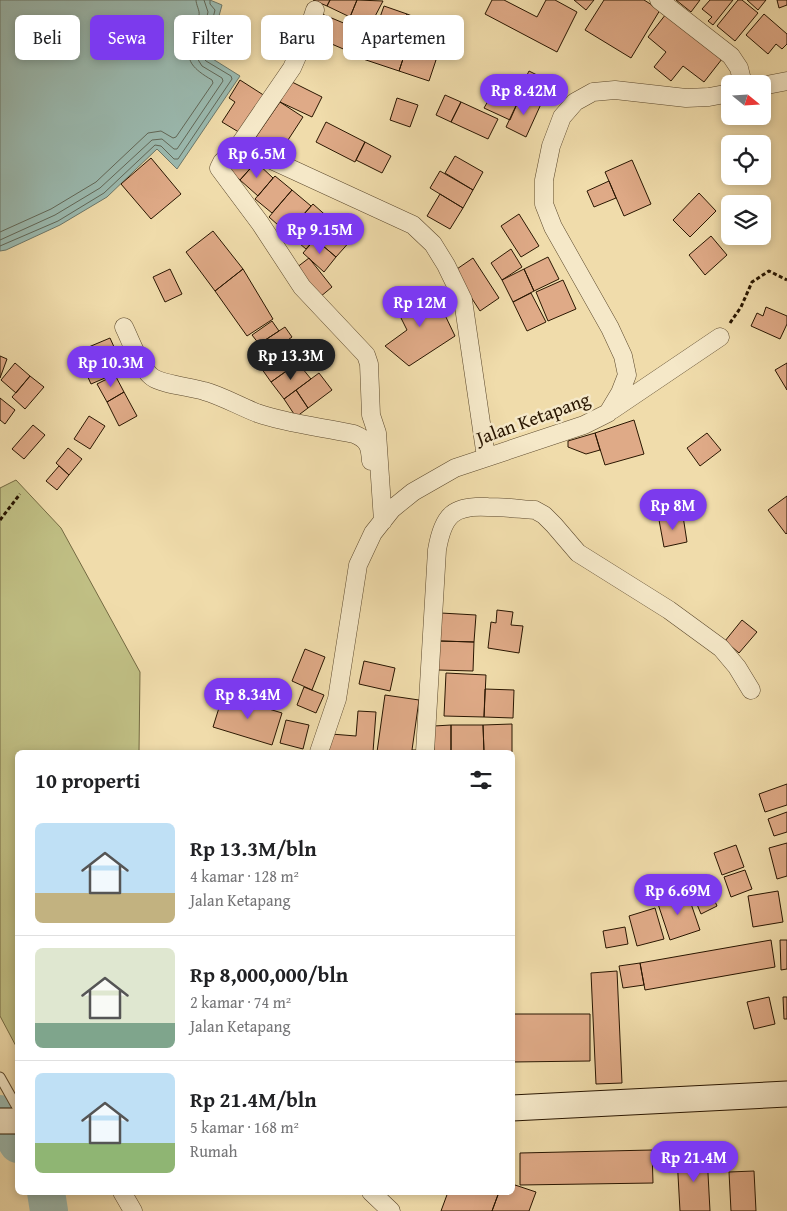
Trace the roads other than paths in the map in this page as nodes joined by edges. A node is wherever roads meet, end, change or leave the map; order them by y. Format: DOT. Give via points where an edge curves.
graph roads {
  1 [pos="659,0"];
  2 [pos="315,10"];
  3 [pos="741,75"];
  4 [pos="787,81"];
  5 [pos="771,84"];
  6 [pos="721,94"];
  7 [pos="263,156"];
  8 [pos="124,327"];
  9 [pos="720,337"];
  10 [pos="608,413"];
  11 [pos="486,457"];
  12 [pos="380,525"];
  13 [pos="751,690"];
  14 [pos="320,750"];
  15 [pos="425,750"];
  16 [pos="0,1077"];
  17 [pos="787,1094"];
  18 [pos="515,1108"];
  19 [pos="11,1118"];
  20 [pos="124,1195"];
  21 [pos="374,1195"];
  22 [pos="133,1211"];
  23 [pos="392,1211"];
  1 -- 3 [label="street" via="731,56"];
  2 -- 12 [label="street" via="292,68 240,144 219,168 302,287 366,355 371,415 377,433"];
  4 -- 5 [label="street"];
  6 -- 10 [label="street, Jalan Ketapang" via="686,98 615,90 593,92 575,102 562,117 551,146 544,180 544,204 553,228 623,356 627,375"];
  7 -- 11 [label="street" via="413,225 433,244 463,300"];
  8 -- 12 [label="street" via="147,372 154,378 210,392 284,421 362,437 370,445"];
  9 -- 10 [label="street"];
  10 -- 11 [label="street, Jalan Ketapang" via="584,425"];
  11 -- 12 [label="street, Jalan Ketapang" via="455,468 413,492 392,509"];
  12 -- 14 [label="street, Jalan Ketapang" via="358,565 337,698"];
  13 -- 15 [label="street" via="721,648 669,610 578,553 544,515 535,510 471,506 452,514 440,533"];
  16 -- 19 [label="lane"];
  17 -- 18 [label="main road"];
  20 -- 22 [label="street"];
  21 -- 23 [label="street"];
}
